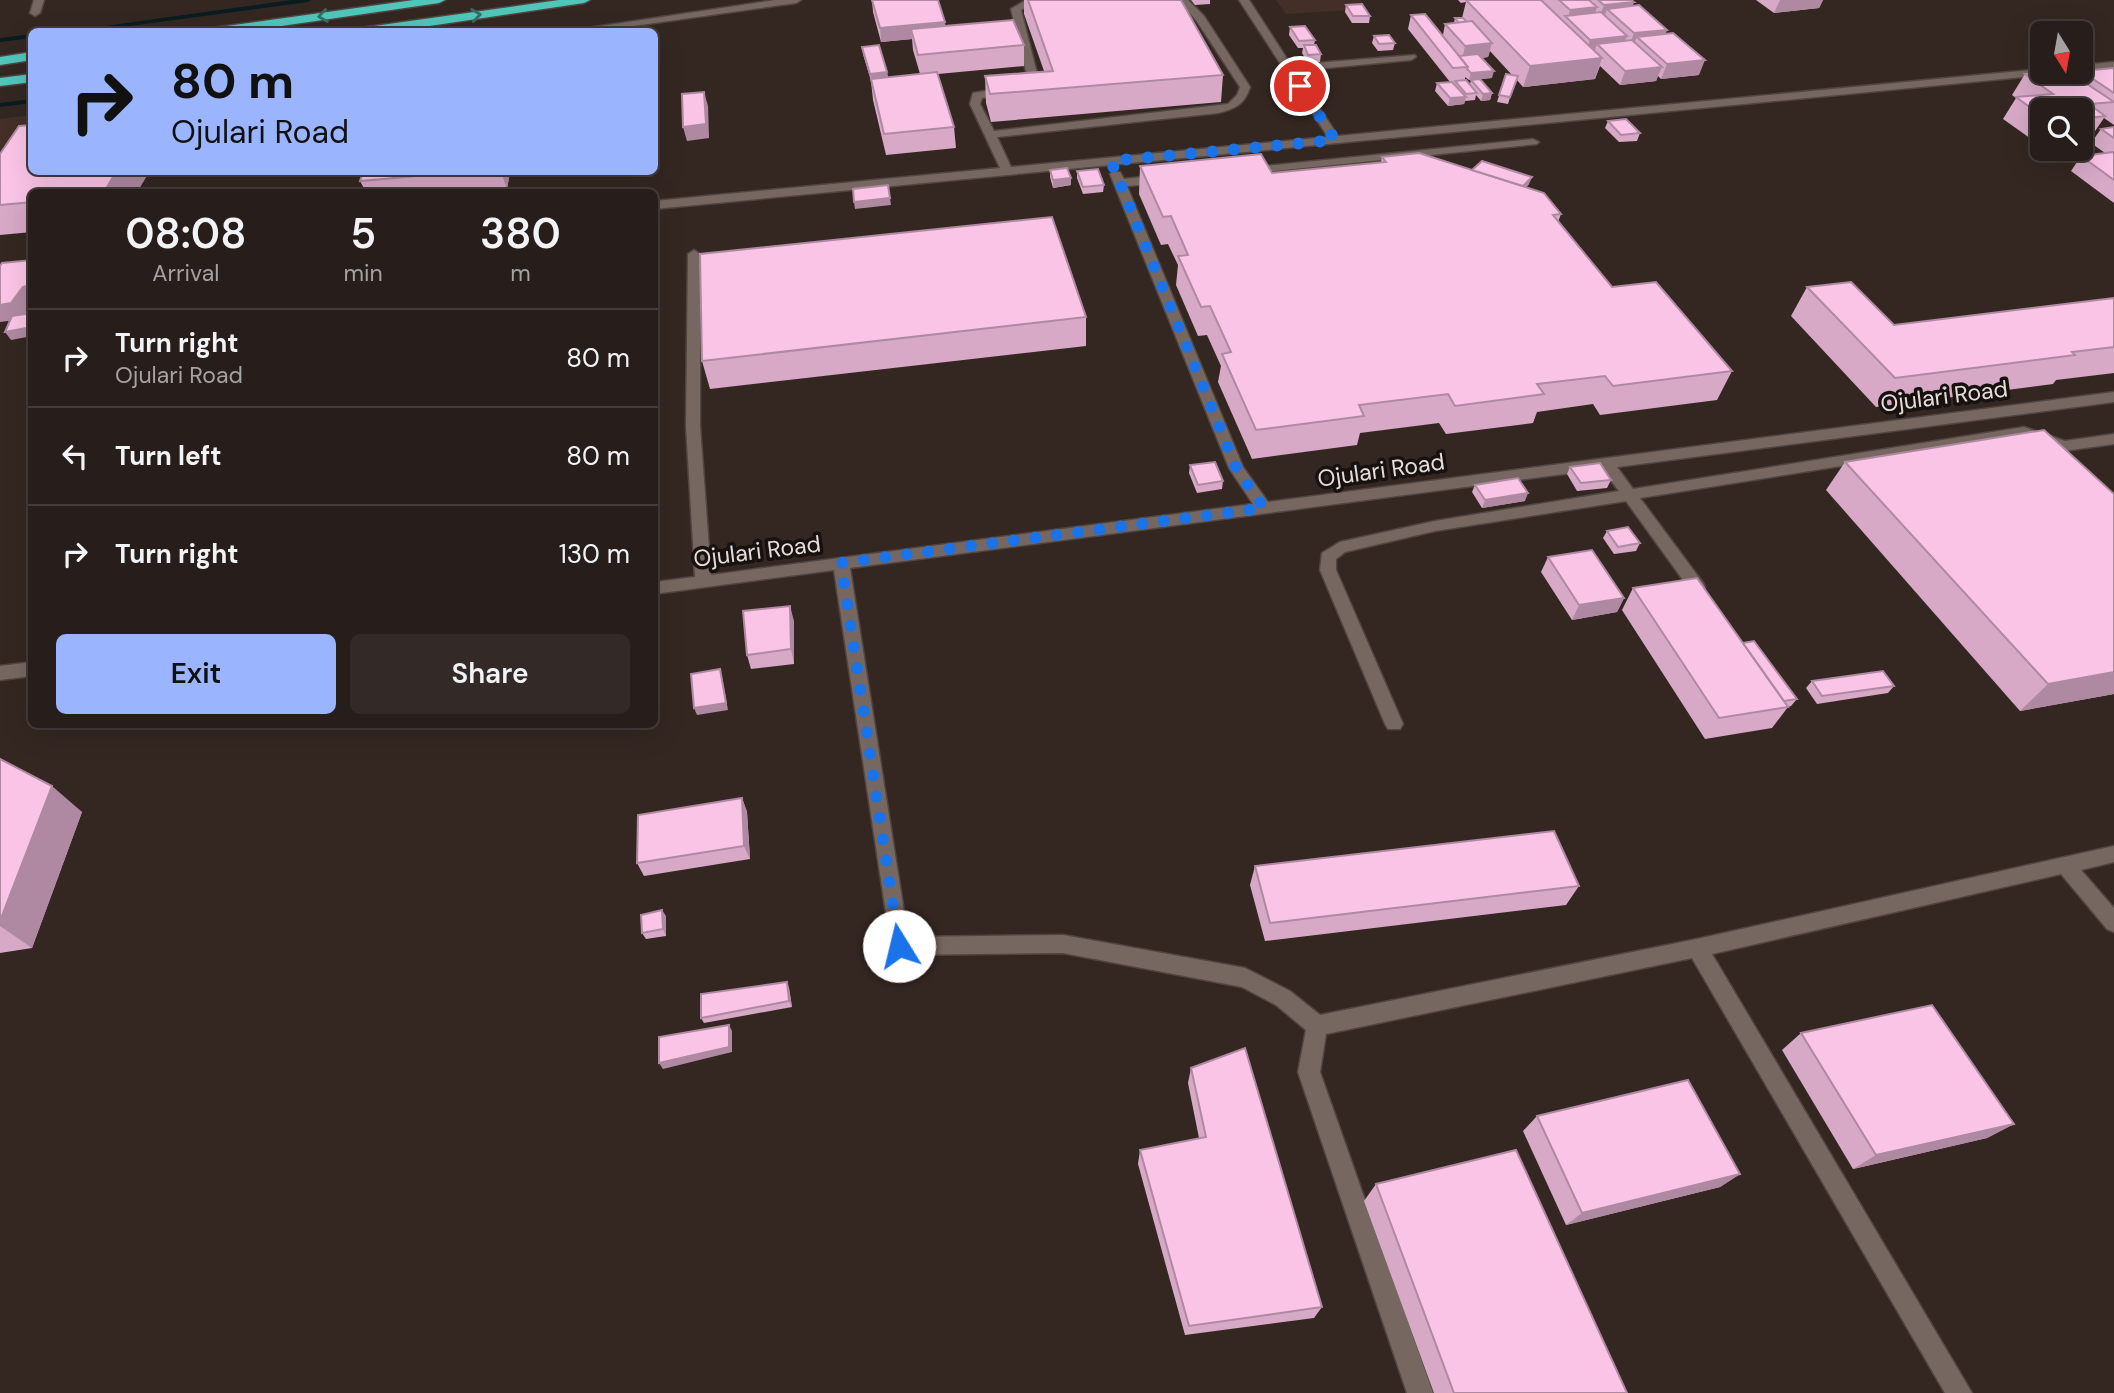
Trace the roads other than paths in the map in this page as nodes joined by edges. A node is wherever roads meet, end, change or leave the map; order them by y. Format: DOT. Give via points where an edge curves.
graph roads {
  1 [pos="39,0"];
  2 [pos="439,0"];
  3 [pos="584,0"];
  4 [pos="796,0"];
  5 [pos="1033,0"];
  6 [pos="1183,0"];
  7 [pos="1244,0"];
  8 [pos="35,13"];
  9 [pos="240,28"];
  10 [pos="387,28"];
  11 [pos="595,28"];
  12 [pos="28,57"];
  13 [pos="1411,57"];
  14 [pos="0,61"];
  15 [pos="2114,65"];
  16 [pos="2100,66"];
  17 [pos="2093,67"];
  18 [pos="1289,68"];
  19 [pos="2030,73"];
  20 [pos="2114,76"];
  21 [pos="28,78"];
  22 [pos="0,82"];
  23 [pos="990,135"];
  24 [pos="1335,140"];
  25 [pos="1533,142"];
  26 [pos="1111,161"];
  27 [pos="1007,171"];
  28 [pos="1230,172"];
  29 [pos="1175,177"];
  30 [pos="1120,183"];
  31 [pos="658,205"];
  32 [pos="694,254"];
  33 [pos="2114,397"];
  34 [pos="2114,439"];
  35 [pos="1606,463"];
  36 [pos="1629,495"];
  37 [pos="1264,508"];
  38 [pos="841,563"];
  39 [pos="703,581"];
  40 [pos="658,587"];
  41 [pos="1697,587"];
  42 [pos="28,670"];
  43 [pos="0,673"];
  44 [pos="1394,724"];
  45 [pos="2114,854"];
  46 [pos="2065,865"];
  47 [pos="2114,923"];
  48 [pos="1697,948"];
  49 [pos="1317,1026"];
  50 [pos="1420,1393"];
  51 [pos="1959,1393"];
  1 -- 8 [label="street"];
  2 -- 9 [label="highway, one-way"];
  10 -- 3 [label="highway, one-way"];
  4 -- 11 [label="street"];
  5 -- 23 [label="street" via="1016,9 1034,81 1026,87 977,95 975,104"];
  6 -- 23 [label="street" via="1245,87 1232,106"];
  7 -- 18 [label="street"];
  12 -- 14 [label="highway"];
  13 -- 18 [label="street"];
  15 -- 16 [label="street"];
  16 -- 17 [label="street"];
  16 -- 20 [label="street"];
  18 -- 24 [label="street"];
  19 -- 24 [label="street"];
  21 -- 22 [label="highway"];
  23 -- 27 [label="street"];
  24 -- 26 [label="street"];
  25 -- 28 [label="street"];
  26 -- 27 [label="street"];
  26 -- 30 [label="street"];
  27 -- 31 [label="street"];
  29 -- 30 [label="street"];
  30 -- 37 [label="street" via="1236,468"];
  32 -- 39 [label="street" via="693,426"];
  33 -- 35 [label="street, Ojulari Road"];
  34 -- 36 [label="street" via="2064,446 2024,432"];
  35 -- 36 [label="street"];
  35 -- 37 [label="street, Ojulari Road"];
  36 -- 41 [label="street"];
  36 -- 44 [label="street" via="1435,526 1340,548 1328,557 1328,570"];
  37 -- 38 [label="street, Ojulari Road"];
  38 -- 39 [label="street, Ojulari Road"];
  38 -- 49 [label="street" via="899,946 1063,944 1245,978 1283,998"];
  39 -- 40 [label="street, Ojulari Road"];
  42 -- 43 [label="street"];
  45 -- 46 [label="street"];
  46 -- 47 [label="street"];
  46 -- 48 [label="street"];
  48 -- 49 [label="street"];
  48 -- 51 [label="street"];
  49 -- 50 [label="street" via="1308,1072"];
}
